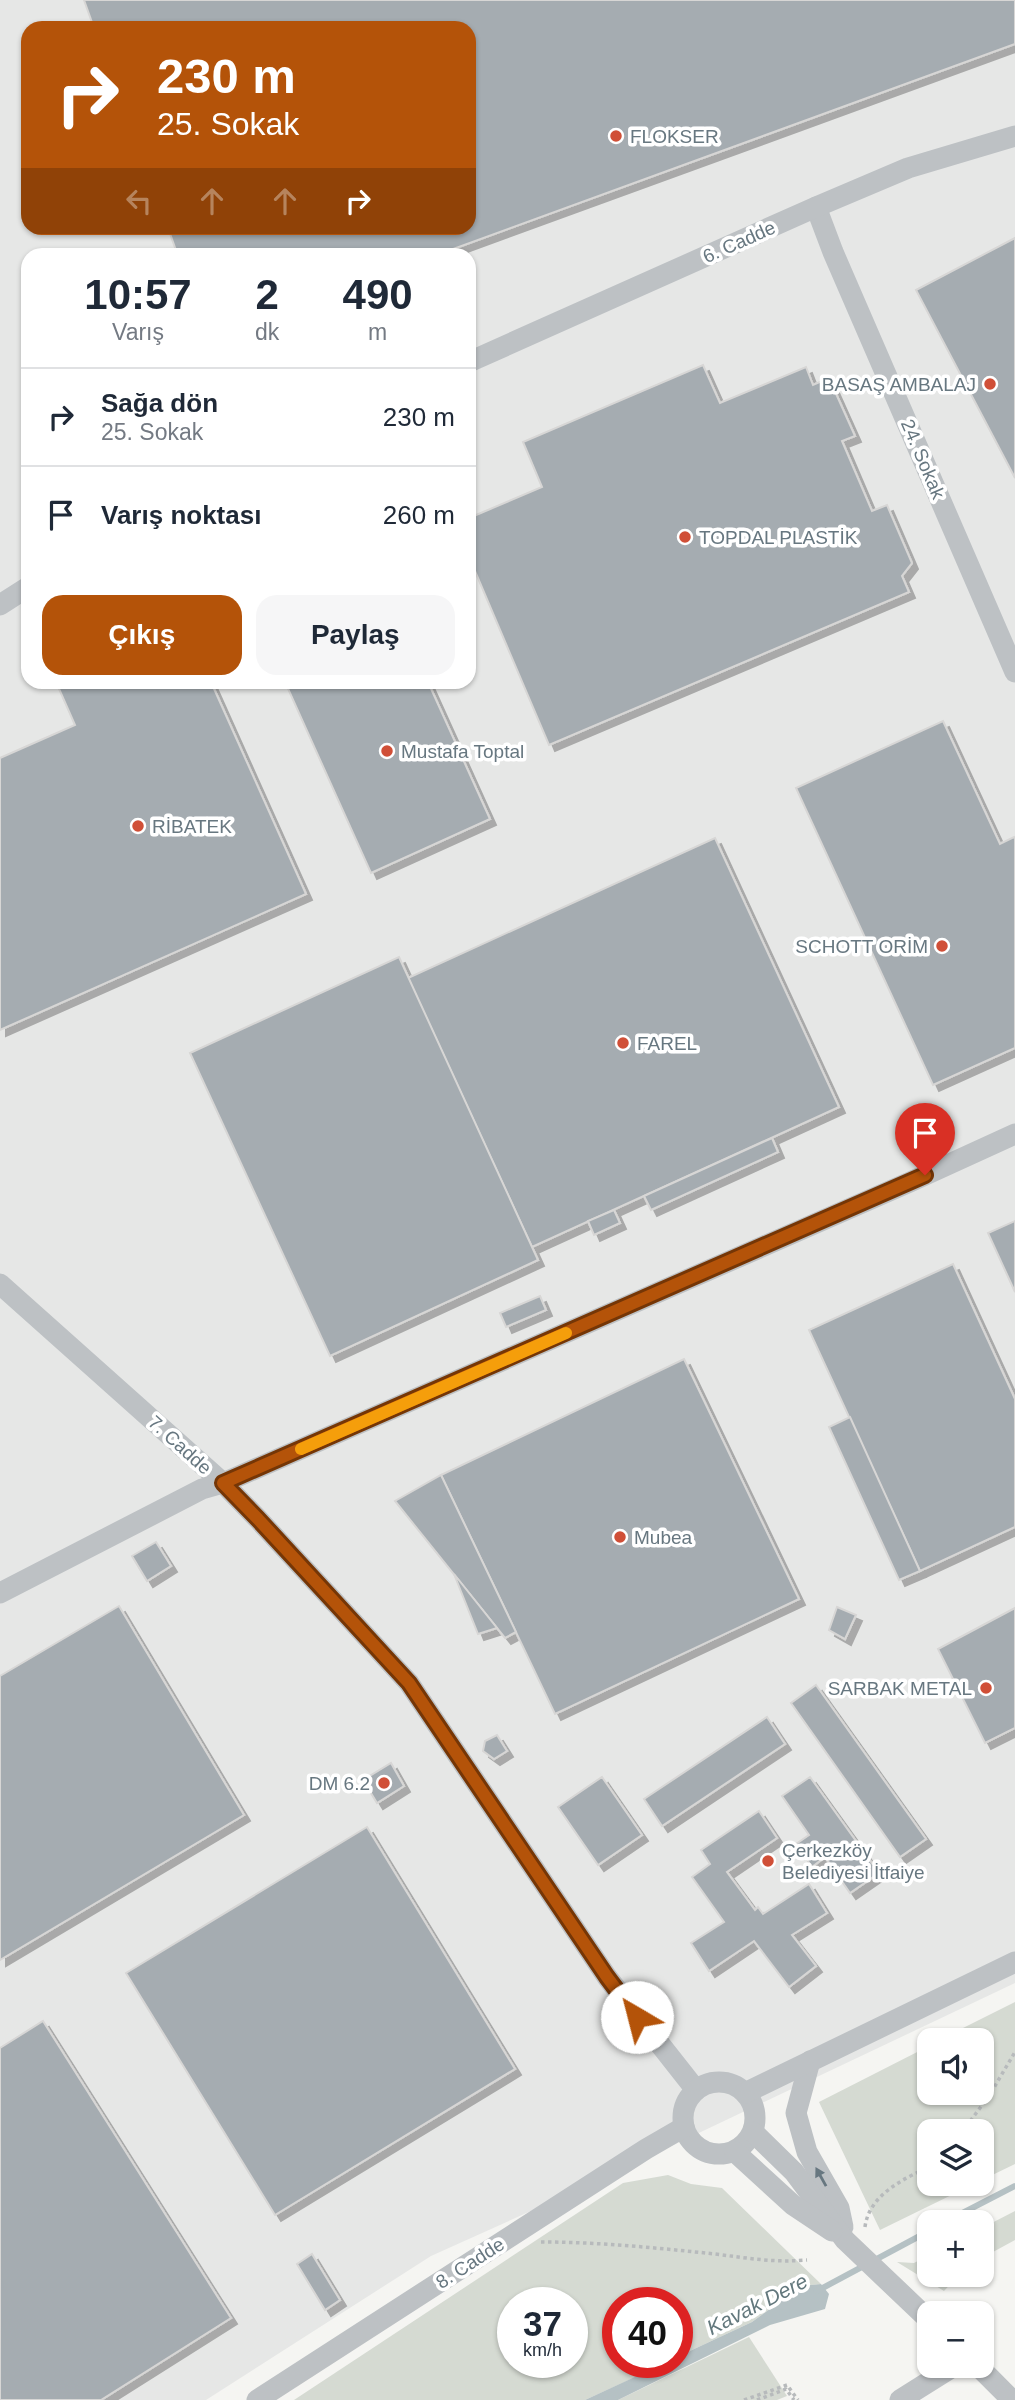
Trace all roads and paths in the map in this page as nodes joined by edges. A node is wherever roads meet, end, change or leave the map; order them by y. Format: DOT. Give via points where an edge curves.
graph roads {
  1 [pos="1015,136"];
  2 [pos="816,207"];
  3 [pos="476,359"];
  4 [pos="21,592"];
  5 [pos="0,605"];
  6 [pos="1015,672"];
  7 [pos="1015,1133"];
  8 [pos="0,1284"];
  9 [pos="223,1483"];
  10 [pos="0,1593"];
  11 [pos="1015,1962"];
  12 [pos="1015,2052"];
  13 [pos="810,2061"];
  14 [pos="696,2090"];
  15 [pos="745,2093"];
  16 [pos="972,2119"];
  17 [pos="684,2127"];
  18 [pos="753,2132"];
  19 [pos="735,2152"];
  20 [pos="917,2174"];
  21 [pos="855,2238"];
  22 [pos="533,2242"];
  23 [pos="807,2260"];
  24 [pos="917,2309"];
  25 [pos="935,2378"];
  26 [pos="990,2378"];
  27 [pos="257,2400"];
  28 [pos="744,2400"];
  29 [pos="757,2400"];
  30 [pos="796,2400"];
  31 [pos="900,2400"];
  32 [pos="1012,2400"];
  1 -- 2 [label="street, 6. Cadde" via="908,168"];
  2 -- 3 [label="street, 6. Cadde"];
  2 -- 6 [label="street, 24. Sokak"];
  4 -- 5 [label="street"];
  7 -- 9 [label="street"];
  8 -- 9 [label="street, 7. Cadde"];
  9 -- 10 [label="street" via="202,1489"];
  9 -- 14 [label="street, 7. Cadde" via="409,1683 607,1977"];
  11 -- 13 [label="street"];
  12 -- 16 [label="path"];
  13 -- 15 [label="street"];
  21 -- 13 [label="street, one-way" via="807,2152 796,2113"];
  14 -- 15 [label="street" via="717,2082 735,2085"];
  14 -- 17 [label="street" via="684,2109"];
  15 -- 18 [label="street" via="756,2114"];
  17 -- 19 [label="street" via="693,2143 708,2153"];
  17 -- 27 [label="street, 8. Cadde"];
  18 -- 19 [label="street"];
  18 -- 21 [label="street"];
  19 -- 21 [label="street" via="793,2205"];
  20 -- 21 [label="path" via="889,2189 868,2211"];
  21 -- 24 [label="street" via="881,2275"];
  22 -- 23 [label="path" via="779,2262"];
  25 -- 31 [label="street"];
  26 -- 32 [label="street"];
  28 -- 30 [label="path" via="787,2385"];
  29 -- 30 [label="path" via="786,2389"];
}
